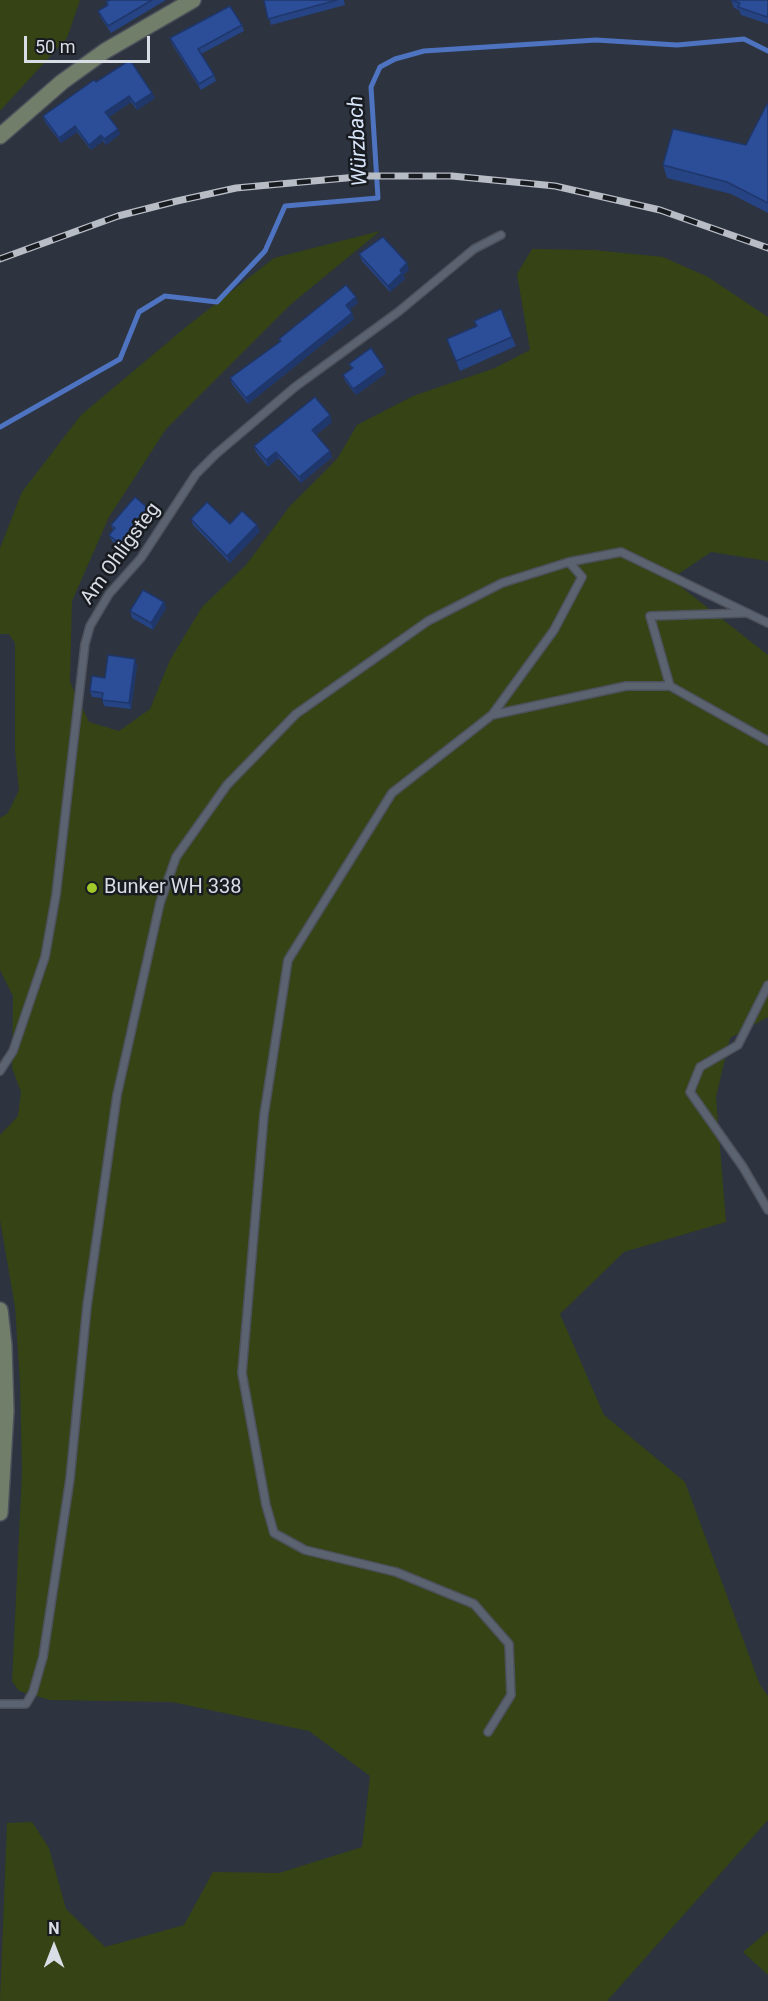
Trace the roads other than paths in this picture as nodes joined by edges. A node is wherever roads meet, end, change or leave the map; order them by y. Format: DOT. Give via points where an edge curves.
graph roads {
  1 [pos="193,0"];
  2 [pos="0,136"];
  3 [pos="501,235"];
  4 [pos="569,562"];
  5 [pos="747,613"];
  6 [pos="768,623"];
  7 [pos="670,687"];
  8 [pos="492,715"];
  9 [pos="768,741"];
  10 [pos="768,985"];
  11 [pos="0,1071"];
  12 [pos="768,1210"];
  13 [pos="0,1310"];
  14 [pos="0,1513"];
  15 [pos="0,1704"];
  16 [pos="488,1732"];
  1 -- 2 [label="main road" via="105,51"];
  3 -- 11 [label="lane, Am Ohligsteg" via="474,249 398,312 295,387 216,454 196,474 141,558 109,594 90,626 85,644 56,896 45,957 17,1042"];
  4 -- 5 [label="lane" via="621,552"];
  4 -- 8 [label="lane" via="582,577 554,630"];
  4 -- 15 [label="lane" via="502,583 428,621 296,714 227,785 176,857 160,903 117,1095 87,1306 70,1479 43,1657 26,1704"];
  5 -- 6 [label="lane"];
  5 -- 7 [label="lane" via="650,616"];
  7 -- 8 [label="lane" via="626,686"];
  7 -- 9 [label="lane"];
  8 -- 16 [label="lane" via="392,793 288,960 264,1114 242,1373 274,1533 305,1550 396,1572 474,1604 509,1644 511,1695"];
  10 -- 12 [label="lane" via="738,1045 700,1067 690,1092"];
  13 -- 14 [label="main road" via="6,1411"];
}
